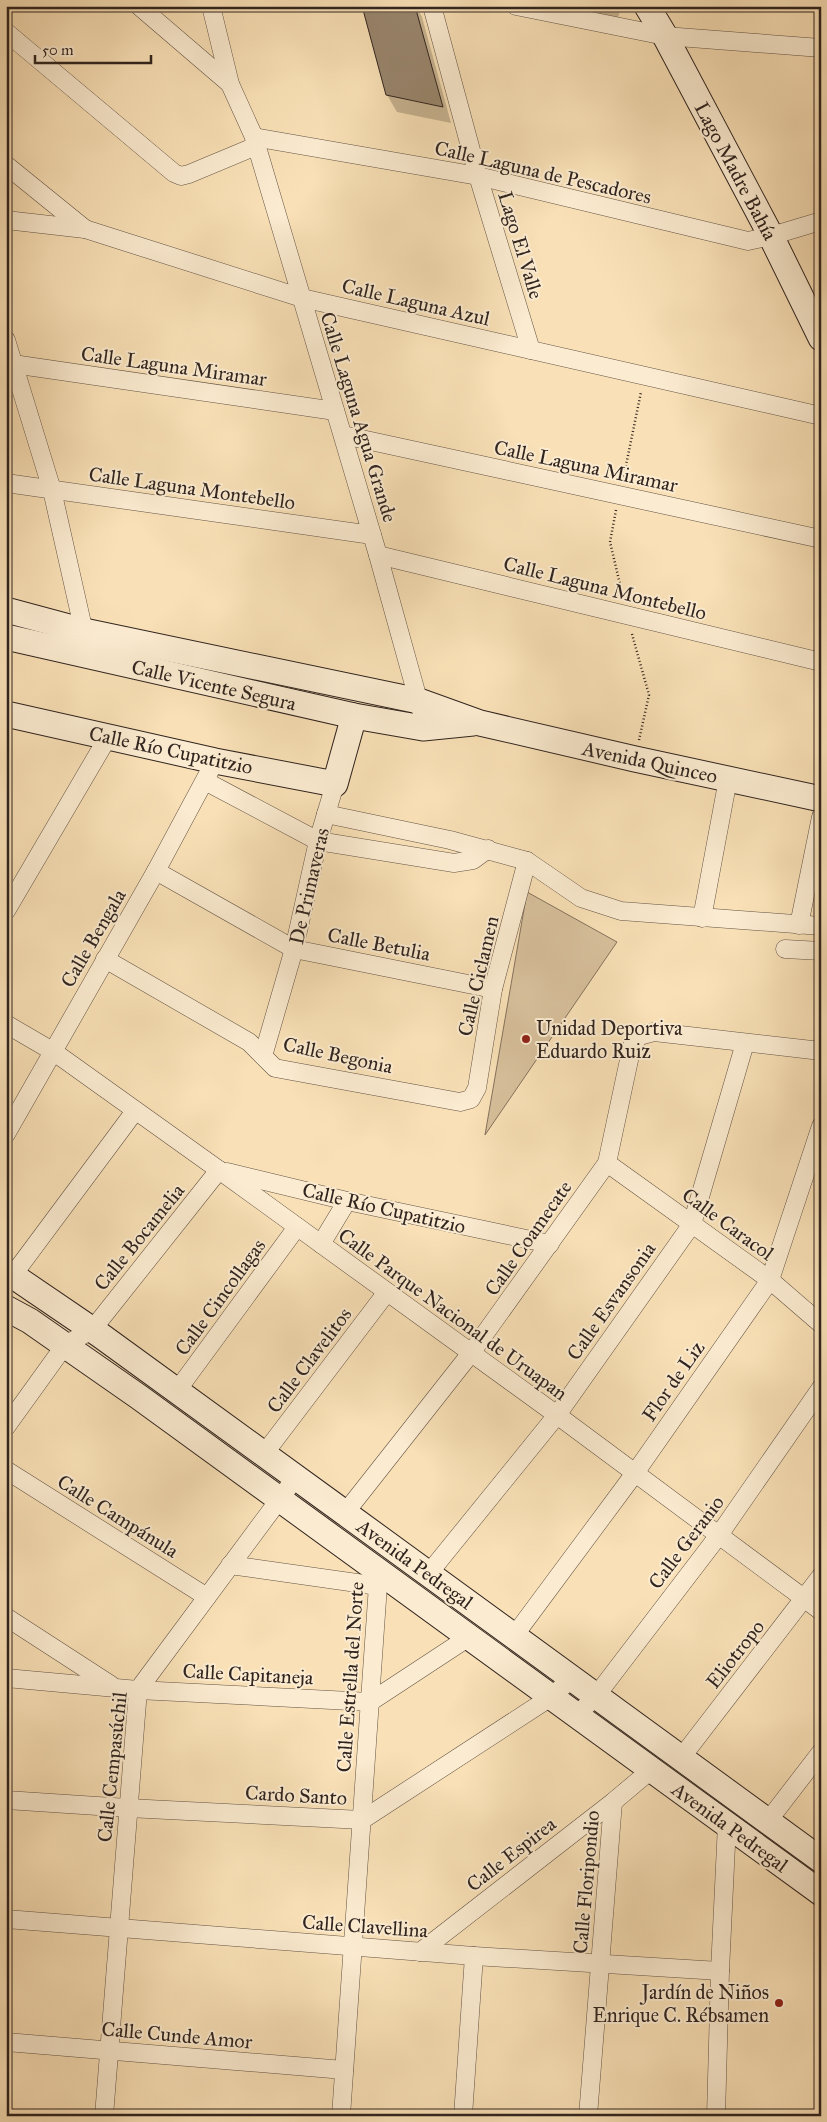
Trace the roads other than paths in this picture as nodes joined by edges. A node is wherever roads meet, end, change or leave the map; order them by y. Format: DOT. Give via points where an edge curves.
graph roads {
  1 [pos="139,6"];
  2 [pos="211,6"];
  3 [pos="432,6"];
  4 [pos="516,6"];
  5 [pos="647,6"];
  6 [pos="6,32"];
  7 [pos="665,36"];
  8 [pos="821,48"];
  9 [pos="230,84"];
  10 [pos="255,142"];
  11 [pos="6,165"];
  12 [pos="478,176"];
  13 [pos="6,220"];
  14 [pos="821,221"];
  15 [pos="85,229"];
  16 [pos="771,236"];
  17 [pos="302,298"];
  18 [pos="821,338"];
  19 [pos="6,340"];
  20 [pos="531,350"];
  21 [pos="10,363"];
  22 [pos="336,411"];
  23 [pos="821,416"];
  24 [pos="342,434"];
  25 [pos="6,484"];
  26 [pos="52,490"];
  27 [pos="372,534"];
  28 [pos="821,539"];
  29 [pos="378,556"];
  30 [pos="6,610"];
  31 [pos="84,631"];
  32 [pos="6,637"];
  33 [pos="89,656"];
  34 [pos="821,662"];
  35 [pos="420,701"];
  36 [pos="6,714"];
  37 [pos="354,716"];
  38 [pos="480,723"];
  39 [pos="423,728"];
  40 [pos="108,737"];
  41 [pos="210,771"];
  42 [pos="728,779"];
  43 [pos="335,784"];
  44 [pos="821,799"];
  45 [pos="326,814"];
  46 [pos="821,817"];
  47 [pos="318,841"];
  48 [pos="488,849"];
  49 [pos="527,861"];
  50 [pos="156,871"];
  51 [pos="6,911"];
  52 [pos="702,918"];
  53 [pos="799,925"];
  54 [pos="821,926"];
  55 [pos="294,949"];
  56 [pos="785,949"];
  57 [pos="821,950"];
  58 [pos="105,959"];
  59 [pos="494,989"];
  60 [pos="6,1024"];
  61 [pos="745,1043"];
  62 [pos="821,1051"];
  63 [pos="54,1052"];
  64 [pos="263,1056"];
  65 [pos="471,1100"];
  66 [pos="135,1111"];
  67 [pos="821,1126"];
  68 [pos="6,1134"];
  69 [pos="607,1163"];
  70 [pos="219,1170"];
  71 [pos="347,1201"];
  72 [pos="692,1224"];
  73 [pos="297,1227"];
  74 [pos="321,1244"];
  75 [pos="550,1244"];
  76 [pos="9,1273"];
  77 [pos="770,1280"];
  78 [pos="387,1292"];
  79 [pos="6,1308"];
  80 [pos="821,1324"];
  81 [pos="92,1330"];
  82 [pos="65,1345"];
  83 [pos="472,1353"];
  84 [pos="821,1388"];
  85 [pos="176,1392"];
  86 [pos="557,1415"];
  87 [pos="6,1427"];
  88 [pos="264,1454"];
  89 [pos="6,1470"];
  90 [pos="635,1473"];
  91 [pos="296,1477"];
  92 [pos="280,1499"];
  93 [pos="346,1513"];
  94 [pos="719,1535"];
  95 [pos="230,1565"];
  96 [pos="428,1573"];
  97 [pos="821,1576"];
  98 [pos="378,1579"];
  99 [pos="207,1597"];
  100 [pos="805,1599"];
  101 [pos="821,1611"];
  102 [pos="6,1618"];
  103 [pos="514,1636"];
  104 [pos="469,1637"];
  105 [pos="6,1678"];
  106 [pos="571,1679"];
  107 [pos="113,1687"];
  108 [pos="138,1690"];
  109 [pos="596,1696"];
  110 [pos="551,1697"];
  111 [pos="370,1702"];
  112 [pos="577,1715"];
  113 [pos="821,1752"];
  114 [pos="681,1758"];
  115 [pos="651,1770"];
  116 [pos="6,1800"];
  117 [pos="613,1802"];
  118 [pos="128,1808"];
  119 [pos="362,1820"];
  120 [pos="768,1821"];
  121 [pos="727,1824"];
  122 [pos="821,1860"];
  123 [pos="821,1893"];
  124 [pos="6,1919"];
  125 [pos="119,1928"];
  126 [pos="353,1946"];
  127 [pos="420,1952"];
  128 [pos="474,1956"];
  129 [pos="600,1965"];
  130 [pos="720,1971"];
  131 [pos="6,2042"];
  132 [pos="109,2050"];
  133 [pos="344,2070"];
  134 [pos="104,2116"];
  135 [pos="341,2116"];
  136 [pos="463,2116"];
  137 [pos="588,2116"];
  138 [pos="716,2116"];
  1 -- 9 [label="street"];
  2 -- 9 [label="street, Calle Laguna Agua Grande"];
  3 -- 12 [label="street, Lago El Valle"];
  4 -- 7 [label="street"];
  5 -- 7 [label="street, Lago Madre Bahía"];
  6 -- 10 [label="street" via="174,173 181,176 189,174"];
  7 -- 8 [label="street"];
  7 -- 16 [label="street, Lago Madre Bahía"];
  9 -- 10 [label="street, Calle Laguna Agua Grande"];
  10 -- 12 [label="street, Calle Laguna de Pescadores"];
  10 -- 17 [label="street, Calle Laguna Agua Grande"];
  11 -- 15 [label="street"];
  12 -- 16 [label="street, Calle Laguna de Pescadores" via="748,241"];
  12 -- 20 [label="street, Lago El Valle"];
  13 -- 15 [label="street, Calle Laguna Azul"];
  14 -- 16 [label="street, Calle Laguna de Pescadores"];
  15 -- 17 [label="street, Calle Laguna Azul"];
  16 -- 18 [label="street, Lago Madre Bahía"];
  17 -- 20 [label="street, Calle Laguna Azul"];
  17 -- 22 [label="street, Calle Laguna Agua Grande"];
  19 -- 21 [label="street"];
  20 -- 23 [label="street, Calle Laguna Azul"];
  21 -- 22 [label="street, Calle Laguna Miramar"];
  21 -- 26 [label="street"];
  22 -- 24 [label="street, Calle Laguna Agua Grande"];
  24 -- 27 [label="street, Calle Laguna Agua Grande"];
  24 -- 28 [label="street, Calle Laguna Miramar"];
  25 -- 26 [label="street, Calle Laguna Montebello"];
  26 -- 27 [label="street, Calle Laguna Montebello"];
  26 -- 31 [label="street"];
  27 -- 29 [label="street, Calle Laguna Agua Grande"];
  29 -- 34 [label="street, Calle Laguna Montebello"];
  29 -- 35 [label="street, Calle Laguna Agua Grande"];
  30 -- 31 [label="street, Calle Vicente Segura"];
  31 -- 33 [label="street"];
  31 -- 35 [label="street, Calle Vicente Segura"];
  32 -- 33 [label="street, Calle Vicente Segura"];
  33 -- 37 [label="street, Calle Vicente Segura"];
  35 -- 38 [label="street, Avenida Quinceo"];
  35 -- 39 [label="street, Calle Laguna Agua Grande"];
  36 -- 40 [label="street, Calle Río Cupatitzio"];
  37 -- 39 [label="street, Calle Vicente Segura"];
  37 -- 43 [label="street, De Primaveras"];
  38 -- 39 [label="street, Avenida Quinceo"];
  38 -- 42 [label="street, Avenida Quinceo"];
  40 -- 41 [label="street, Calle Río Cupatitzio"];
  40 -- 51 [label="street"];
  41 -- 43 [label="street, Calle Río Cupatitzio"];
  41 -- 47 [label="street"];
  41 -- 50 [label="street, Calle Bengala"];
  42 -- 44 [label="street, Avenida Quinceo"];
  42 -- 52 [label="street"];
  43 -- 45 [label="street, De Primaveras"];
  45 -- 47 [label="street, De Primaveras"];
  45 -- 48 [label="street"];
  46 -- 53 [label="street"];
  47 -- 48 [label="street" via="454,863 473,860"];
  47 -- 55 [label="street, De Primaveras"];
  48 -- 49 [label="street"];
  49 -- 52 [label="street" via="581,898 621,911"];
  49 -- 59 [label="street, Calle Ciclamen"];
  50 -- 55 [label="street, Calle Betulia"];
  50 -- 58 [label="street, Calle Bengala"];
  52 -- 53 [label="street"];
  53 -- 54 [label="street"];
  55 -- 59 [label="street, Calle Betulia"];
  55 -- 64 [label="street, De Primaveras"];
  56 -- 57 [label="street"];
  58 -- 63 [label="street, Calle Bengala"];
  58 -- 64 [label="street, Calle Begonia" via="249,1042"];
  59 -- 65 [label="street, Calle Ciclamen" via="477,1088"];
  60 -- 63 [label="street, Calle Parque Nacional de Uruapan"];
  61 -- 62 [label="street"];
  61 -- 69 [label="street, Calle Coamecate" via="654,1032 639,1036 632,1046"];
  61 -- 72 [label="street, Calle Esvansonia"];
  63 -- 66 [label="street, Calle Parque Nacional de Uruapan"];
  63 -- 68 [label="street, Calle Bengala"];
  64 -- 65 [label="street, Calle Begonia" via="275,1068 460,1102"];
  66 -- 70 [label="street, Calle Parque Nacional de Uruapan"];
  66 -- 76 [label="street"];
  67 -- 77 [label="street, Flor de Liz"];
  69 -- 72 [label="street, Calle Caracol"];
  69 -- 75 [label="street, Calle Coamecate"];
  70 -- 71 [label="street, Calle Río Cupatitzio"];
  70 -- 73 [label="street, Calle Parque Nacional de Uruapan"];
  70 -- 81 [label="street, Calle Bocamelia"];
  71 -- 74 [label="street"];
  71 -- 75 [label="street, Calle Río Cupatitzio"];
  72 -- 77 [label="street, Calle Caracol"];
  72 -- 86 [label="street, Calle Esvansonia"];
  73 -- 74 [label="street, Calle Parque Nacional de Uruapan"];
  73 -- 85 [label="street, Calle Cincollagas"];
  74 -- 78 [label="street, Calle Parque Nacional de Uruapan"];
  75 -- 83 [label="street, Calle Coamecate"];
  76 -- 81 [label="street, Avenida Pedregal"];
  77 -- 80 [label="street, Calle Caracol"];
  77 -- 90 [label="street, Flor de Liz"];
  78 -- 83 [label="street, Calle Parque Nacional de Uruapan"];
  78 -- 88 [label="street, Calle Clavelitos"];
  79 -- 82 [label="street, Avenida Pedregal"];
  81 -- 82 [label="street"];
  81 -- 85 [label="street, Avenida Pedregal"];
  82 -- 87 [label="street"];
  82 -- 92 [label="street, Avenida Pedregal"];
  83 -- 86 [label="street, Calle Parque Nacional de Uruapan"];
  83 -- 93 [label="street, Calle Coamecate"];
  84 -- 94 [label="street, Calle Geranio"];
  85 -- 88 [label="street, Avenida Pedregal"];
  86 -- 90 [label="street, Calle Parque Nacional de Uruapan"];
  86 -- 96 [label="street, Calle Esvansonia"];
  88 -- 91 [label="street, Avenida Pedregal"];
  89 -- 99 [label="street, Calle Campánula"];
  90 -- 94 [label="street, Calle Parque Nacional de Uruapan"];
  90 -- 103 [label="street, Flor de Liz"];
  91 -- 92 [label="street, Calle Cempasúchil"];
  91 -- 93 [label="street, Avenida Pedregal"];
  92 -- 95 [label="street, Calle Cempasúchil"];
  92 -- 98 [label="street, Avenida Pedregal"];
  93 -- 96 [label="street, Avenida Pedregal"];
  94 -- 100 [label="street, Calle Parque Nacional de Uruapan"];
  94 -- 109 [label="street, Calle Geranio"];
  95 -- 98 [label="street"];
  95 -- 99 [label="street, Calle Cempasúchil"];
  96 -- 103 [label="street, Avenida Pedregal"];
  97 -- 100 [label="street, Eliotropo"];
  98 -- 104 [label="street, Avenida Pedregal"];
  98 -- 111 [label="street, Calle Estrella del Norte"];
  99 -- 108 [label="street, Calle Cempasúchil"];
  100 -- 101 [label="street, Calle Parque Nacional de Uruapan"];
  100 -- 114 [label="street, Eliotropo"];
  102 -- 107 [label="street"];
  103 -- 106 [label="street, Avenida Pedregal"];
  104 -- 110 [label="street, Avenida Pedregal"];
  104 -- 111 [label="street"];
  105 -- 107 [label="street, Calle Capitaneja"];
  106 -- 109 [label="street, Avenida Pedregal"];
  106 -- 110 [label="street, Cardo Santo"];
  107 -- 108 [label="street, Calle Capitaneja"];
  108 -- 111 [label="street, Calle Capitaneja"];
  108 -- 118 [label="street, Calle Cempasúchil"];
  109 -- 112 [label="street, Calle Geranio"];
  109 -- 114 [label="street, Avenida Pedregal"];
  110 -- 112 [label="street, Avenida Pedregal"];
  110 -- 119 [label="street, Cardo Santo"];
  111 -- 119 [label="street, Calle Estrella del Norte"];
  112 -- 115 [label="street, Avenida Pedregal"];
  113 -- 120 [label="street"];
  114 -- 120 [label="street, Avenida Pedregal"];
  115 -- 117 [label="street, Calle Espirea"];
  115 -- 121 [label="street, Avenida Pedregal"];
  116 -- 118 [label="street, Cardo Santo"];
  117 -- 127 [label="street, Calle Espirea"];
  117 -- 129 [label="street, Calle Floripondio"];
  118 -- 119 [label="street, Cardo Santo"];
  118 -- 125 [label="street, Calle Cempasúchil"];
  119 -- 126 [label="street, Calle Estrella del Norte"];
  120 -- 122 [label="street, Avenida Pedregal"];
  121 -- 123 [label="street, Avenida Pedregal"];
  121 -- 130 [label="street"];
  124 -- 125 [label="street, Calle Clavellina"];
  125 -- 126 [label="street, Calle Clavellina"];
  125 -- 132 [label="street, Calle Cempasúchil"];
  126 -- 127 [label="street, Calle Clavellina"];
  126 -- 133 [label="street, Calle Estrella del Norte"];
  127 -- 128 [label="street, Calle Clavellina"];
  128 -- 129 [label="street, Calle Clavellina"];
  128 -- 136 [label="street"];
  129 -- 130 [label="street, Calle Clavellina"];
  129 -- 137 [label="street, Calle Floripondio"];
  130 -- 138 [label="street"];
  131 -- 132 [label="street, Calle Cunde Amor"];
  132 -- 133 [label="street, Calle Cunde Amor"];
  132 -- 134 [label="street, Calle Cempasúchil"];
  133 -- 135 [label="street, Calle Estrella del Norte"];
}
